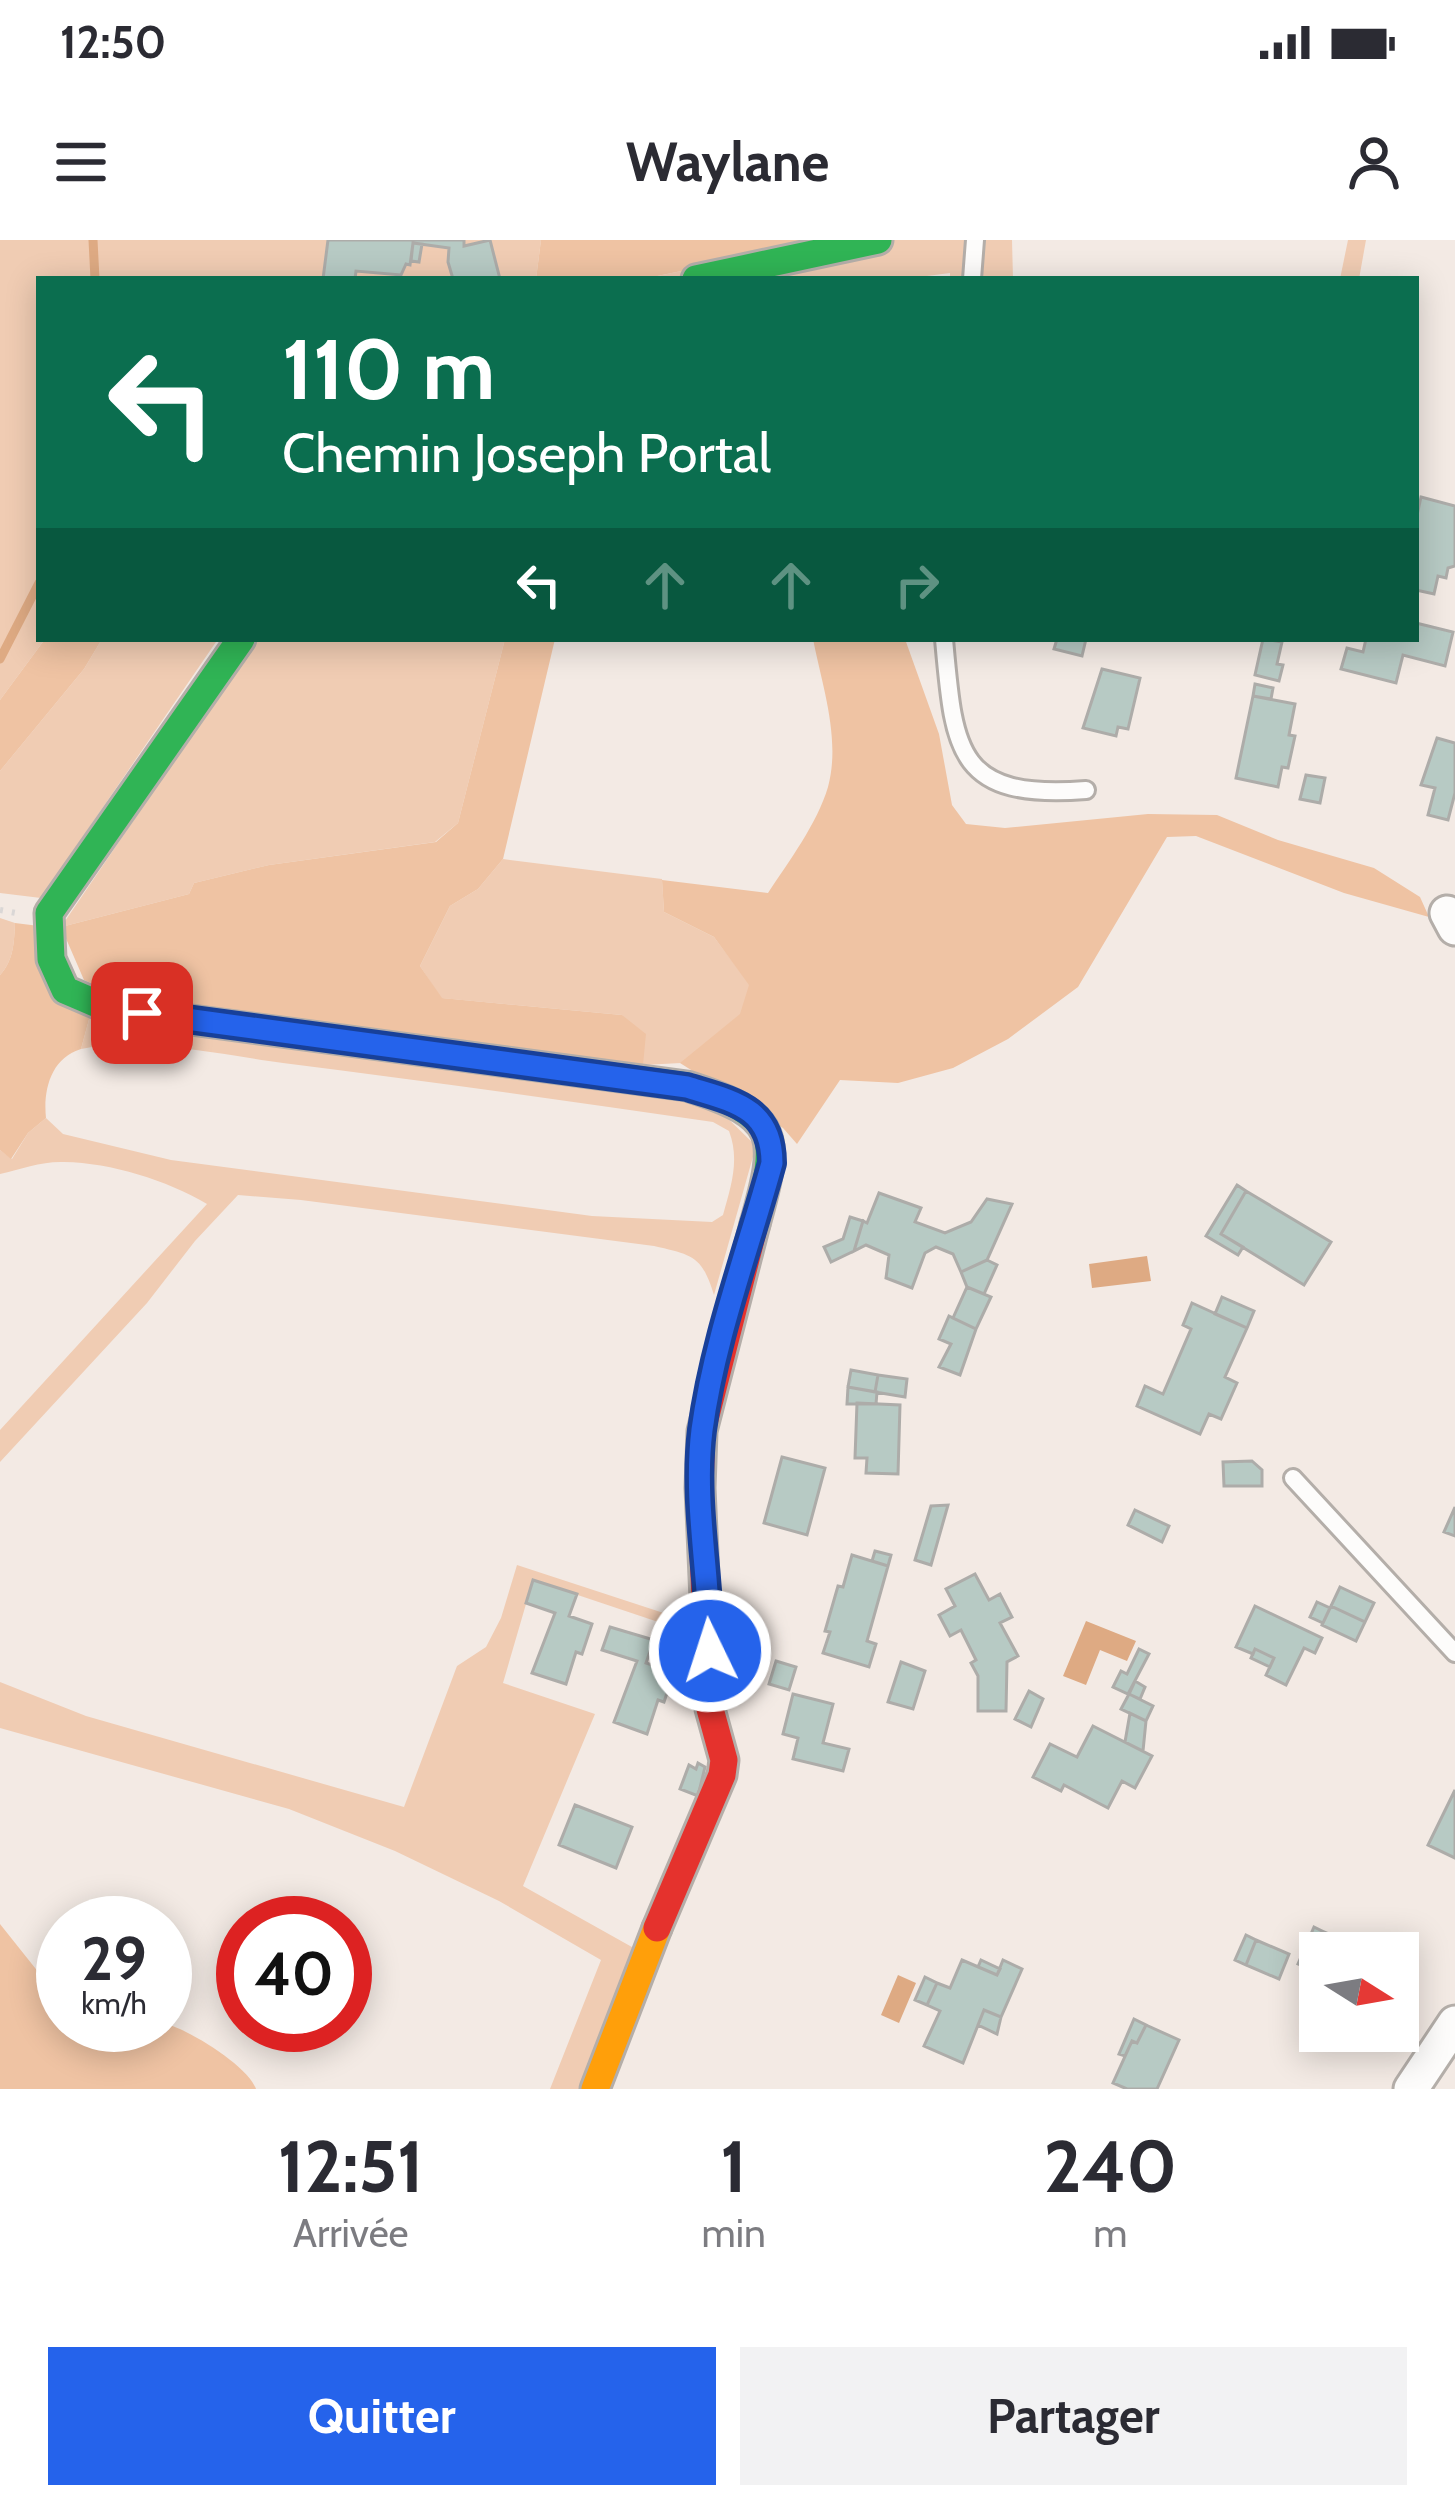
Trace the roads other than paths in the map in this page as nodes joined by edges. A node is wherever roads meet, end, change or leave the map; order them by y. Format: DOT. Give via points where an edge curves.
graph roads {
  1 [pos="878,240"];
  2 [pos="975,240"];
  3 [pos="710,276"];
  4 [pos="972,276"];
  5 [pos="239,642"];
  6 [pos="944,642"];
  7 [pos="1086,790"];
  8 [pos="1293,1478"];
  9 [pos="1455,1653"];
  10 [pos="1455,2023"];
  11 [pos="595,2089"];
  12 [pos="1411,2089"];
  1 -- 3 [label="street"];
  2 -- 4 [label="lane"];
  5 -- 11 [label="street" via="49,914 51,959 65,990 109,1009 687,1087 759,1116 772,1144 702,1431 710,1709 722,1775"];
  6 -- 7 [label="lane" via="953,720 970,765 1013,788"];
  8 -- 9 [label="lane"];
  10 -- 12 [label="street"];
}
